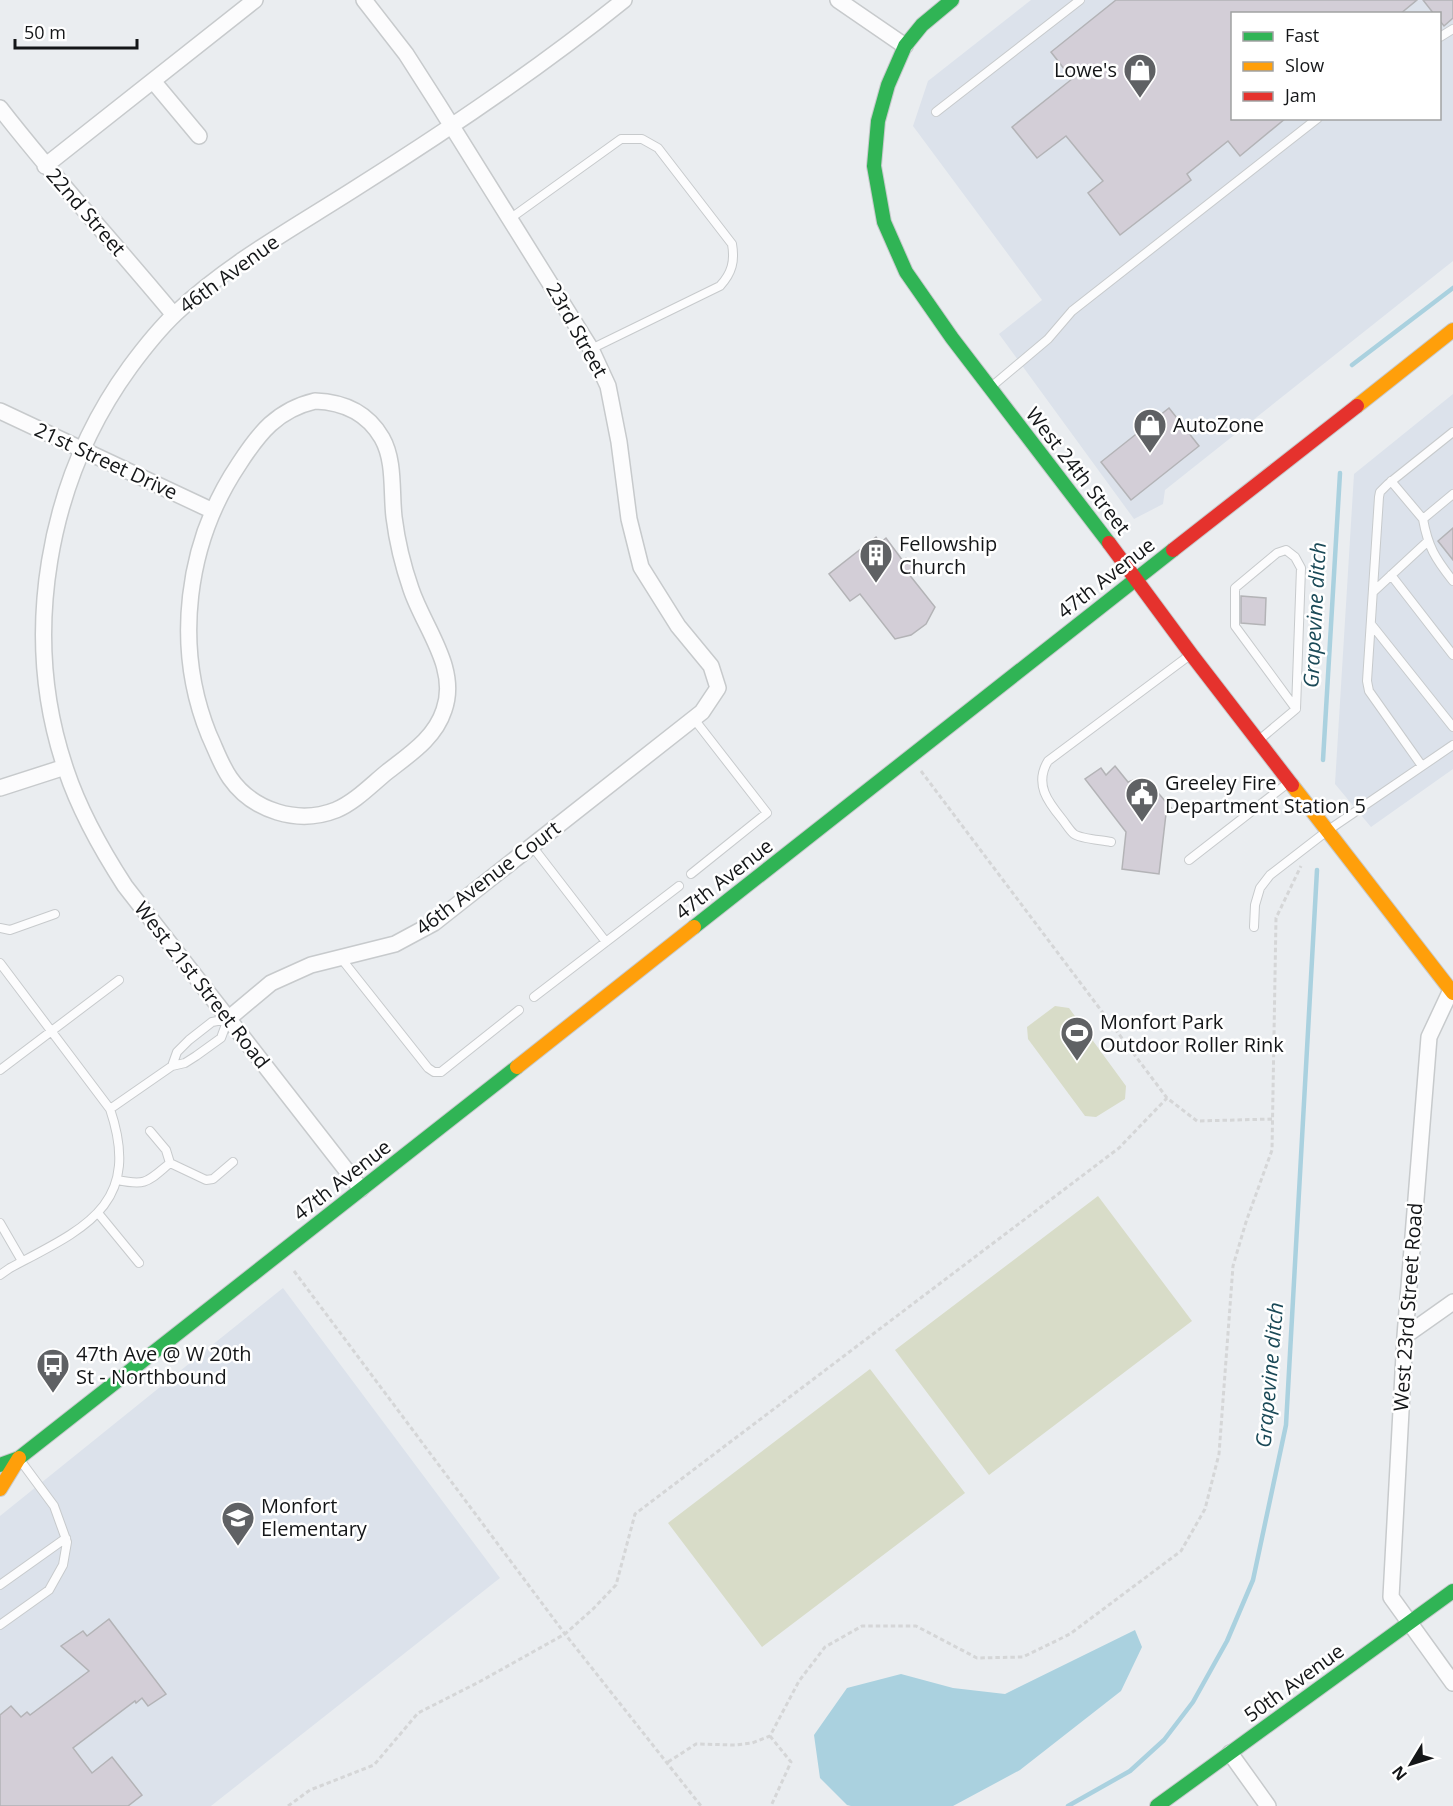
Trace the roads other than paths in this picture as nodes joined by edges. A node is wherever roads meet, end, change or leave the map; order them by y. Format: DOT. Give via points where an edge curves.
graph roads {
  1 [pos="255,0"];
  2 [pos="364,0"];
  3 [pos="624,0"];
  4 [pos="838,0"];
  5 [pos="952,0"];
  6 [pos="1080,0"];
  7 [pos="905,46"];
  8 [pos="153,81"];
  9 [pos="0,108"];
  10 [pos="936,112"];
  11 [pos="1315,120"];
  12 [pos="453,126"];
  13 [pos="200,135"];
  14 [pos="45,166"];
  15 [pos="511,218"];
  16 [pos="174,315"];
  17 [pos="1453,330"];
  18 [pos="591,349"];
  19 [pos="990,388"];
  20 [pos="0,411"];
  21 [pos="1453,432"];
  22 [pos="82,449"];
  23 [pos="1391,481"];
  24 [pos="1453,494"];
  25 [pos="213,511"];
  26 [pos="1423,519"];
  27 [pos="1427,542"];
  28 [pos="1391,575"];
  29 [pos="1136,580"];
  30 [pos="1453,581"];
  31 [pos="1373,592"];
  32 [pos="1371,624"];
  33 [pos="1191,654"];
  34 [pos="1453,655"];
  35 [pos="718,688"];
  36 [pos="1296,709"];
  37 [pos="694,719"];
  38 [pos="1453,727"];
  39 [pos="1258,741"];
  40 [pos="1453,745"];
  41 [pos="1422,766"];
  42 [pos="65,767"];
  43 [pos="1289,782"];
  44 [pos="0,788"];
  45 [pos="1327,831"];
  46 [pos="1111,842"];
  47 [pos="532,846"];
  48 [pos="1189,860"];
  49 [pos="691,874"];
  50 [pos="679,886"];
  51 [pos="55,914"];
  52 [pos="1254,927"];
  53 [pos="0,928"];
  54 [pos="606,942"];
  55 [pos="340,957"];
  56 [pos="0,963"];
  57 [pos="119,980"];
  58 [pos="1452,990"];
  59 [pos="534,997"];
  60 [pos="519,1010"];
  61 [pos="228,1019"];
  62 [pos="52,1032"];
  63 [pos="172,1066"];
  64 [pos="0,1070"];
  65 [pos="110,1109"];
  66 [pos="150,1131"];
  67 [pos="233,1162"];
  68 [pos="170,1163"];
  69 [pos="117,1180"];
  70 [pos="362,1189"];
  71 [pos="98,1213"];
  72 [pos="0,1223"];
  73 [pos="22,1261"];
  74 [pos="139,1263"];
  75 [pos="0,1275"];
  76 [pos="1453,1302"];
  77 [pos="1405,1336"];
  78 [pos="19,1458"];
  79 [pos="0,1465"];
  80 [pos="0,1489"];
  81 [pos="66,1538"];
  82 [pos="0,1586"];
  83 [pos="1453,1591"];
  84 [pos="1409,1623"];
  85 [pos="0,1625"];
  86 [pos="1453,1683"];
  87 [pos="1230,1753"];
  88 [pos="1157,1806"];
  89 [pos="1268,1806"];
  1 -- 8 [label="street"];
  2 -- 12 [label="street, 23rd Street" via="406,54"];
  3 -- 12 [label="street, 46th Avenue"];
  4 -- 7 [label="street"];
  5 -- 7 [label="main road" via="922,25"];
  6 -- 10 [label="lane"];
  7 -- 19 [label="main road, West 24th Street" via="878,121 874,165 884,222 906,272"];
  8 -- 13 [label="street"];
  8 -- 14 [label="street"];
  9 -- 14 [label="street, 22nd Street"];
  11 -- 19 [label="lane" via="1072,311 1048,339"];
  12 -- 15 [label="street, 23rd Street"];
  12 -- 16 [label="street, 46th Avenue" via="238,262"];
  14 -- 16 [label="street, 22nd Street"];
  15 -- 18 [label="street, 23rd Street"];
  15 -- 18 [label="lane" via="621,139 642,139 658,148 732,244 732,268 720,286"];
  16 -- 22 [label="street, 46th Avenue" via="117,385"];
  17 -- 29 [label="main road, 47th Avenue"];
  18 -- 35 [label="street, 23rd Street" via="608,386 629,519 641,567 678,627 711,666"];
  19 -- 29 [label="main road, West 24th Street"];
  20 -- 22 [label="street, 21st Street Drive"];
  21 -- 23 [label="lane"];
  22 -- 25 [label="street, 21st Street Drive"];
  22 -- 42 [label="street, 46th Avenue" via="56,529 44,623 51,708"];
  23 -- 26 [label="lane"];
  23 -- 31 [label="lane" via="1380,492"];
  24 -- 26 [label="lane"];
  25 -- 25 [label="street" via="199,549 188,620 195,692 207,728 229,776 252,799 291,815 336,810 421,745 438,725 446,707 447,672 415,600 400,550 389,458 383,439 373,424 349,407 315,401 299,405 271,422 249,448"];
  26 -- 27 [label="lane"];
  27 -- 28 [label="lane"];
  27 -- 30 [label="lane"];
  28 -- 31 [label="lane"];
  28 -- 34 [label="lane"];
  29 -- 33 [label="main road, West 24th Street"];
  29 -- 70 [label="main road, 47th Avenue"];
  31 -- 32 [label="lane"];
  32 -- 38 [label="lane"];
  32 -- 41 [label="lane" via="1369,691"];
  33 -- 39 [label="main road, West 24th Street"];
  33 -- 46 [label="lane" via="1042,770 1043,790 1074,835"];
  35 -- 37 [label="street, 46th Avenue Court"];
  36 -- 36 [label="lane" via="1302,568 1286,550 1235,588 1235,626"];
  36 -- 39 [label="lane"];
  37 -- 47 [label="street, 46th Avenue Court"];
  37 -- 49 [label="lane" via="767,813"];
  39 -- 43 [label="main road, West 24th Street"];
  40 -- 41 [label="lane"];
  41 -- 45 [label="lane"];
  42 -- 44 [label="street"];
  42 -- 61 [label="street, West 21st Street Road" via="79,807 125,886"];
  43 -- 45 [label="main road, West 24th Street"];
  43 -- 48 [label="lane"];
  45 -- 52 [label="lane" via="1269,875 1255,905"];
  45 -- 58 [label="main road, West 24th Street"];
  47 -- 54 [label="lane"];
  47 -- 55 [label="street, 46th Avenue Court" via="434,923 395,944"];
  50 -- 54 [label="lane"];
  51 -- 53 [label="lane" via="10,930"];
  54 -- 59 [label="lane"];
  55 -- 60 [label="lane" via="435,1072 449,1067"];
  55 -- 61 [label="street, 46th Avenue Court" via="271,983"];
  56 -- 62 [label="lane"];
  57 -- 62 [label="lane"];
  58 -- 77 [label="street, West 23rd Street Road" via="1429,1037"];
  61 -- 63 [label="lane" via="212,1022 189,1040 177,1052"];
  61 -- 63 [label="lane" via="221,1038 185,1063"];
  61 -- 70 [label="street, West 21st Street Road"];
  62 -- 64 [label="lane"];
  62 -- 65 [label="lane"];
  63 -- 65 [label="lane"];
  65 -- 69 [label="lane" via="119,1145"];
  66 -- 68 [label="lane" via="166,1150"];
  67 -- 68 [label="lane" via="213,1179 206,1180"];
  68 -- 69 [label="lane" via="148,1181 137,1184"];
  69 -- 71 [label="lane"];
  70 -- 78 [label="main road, 47th Avenue"];
  71 -- 73 [label="lane" via="78,1231"];
  71 -- 74 [label="lane"];
  72 -- 73 [label="lane"];
  73 -- 75 [label="lane"];
  76 -- 77 [label="street"];
  77 -- 84 [label="street, West 23rd Street Road" via="1390,1597"];
  78 -- 79 [label="main road, 47th Avenue"];
  78 -- 80 [label="main road, 47th Avenue"];
  78 -- 81 [label="lane" via="54,1506"];
  81 -- 82 [label="lane"];
  81 -- 85 [label="lane" via="63,1565 49,1590"];
  83 -- 84 [label="main road, 50th Avenue"];
  84 -- 86 [label="street, West 23rd Street Road"];
  84 -- 87 [label="main road, 50th Avenue"];
  87 -- 88 [label="main road, 50th Avenue"];
  87 -- 89 [label="street"];
}
